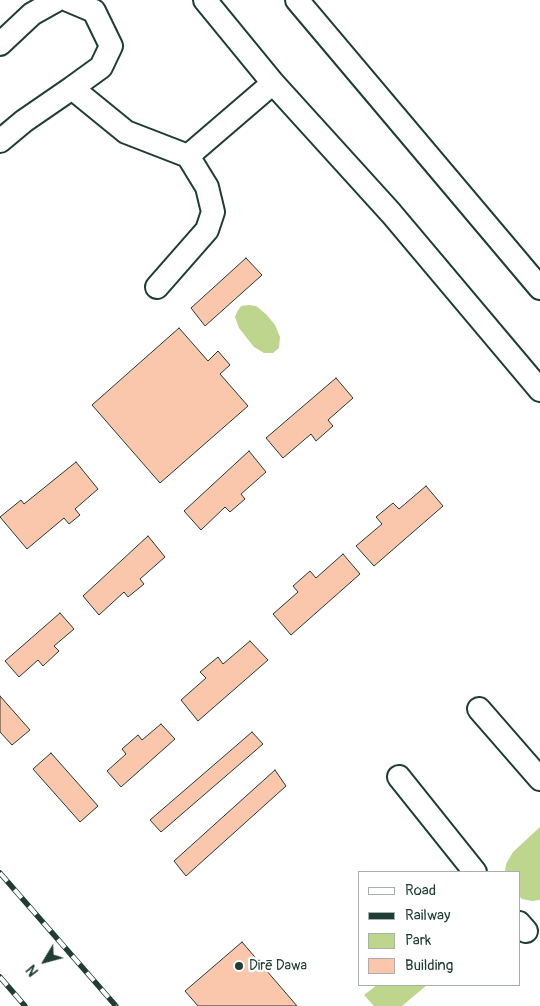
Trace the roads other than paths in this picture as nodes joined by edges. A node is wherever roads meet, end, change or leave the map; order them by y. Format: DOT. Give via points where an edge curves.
graph roads {
  1 [pos="57,0"];
  2 [pos="68,0"];
  3 [pos="206,0"];
  4 [pos="297,0"];
  5 [pos="0,44"];
  6 [pos="273,83"];
  7 [pos="72,88"];
  8 [pos="0,141"];
  9 [pos="188,156"];
  10 [pos="157,287"];
  11 [pos="540,288"];
  12 [pos="540,390"];
  13 [pos="479,709"];
  14 [pos="399,777"];
  15 [pos="540,779"];
  16 [pos="474,870"];
  1 -- 5 [label="street" via="32,14"];
  2 -- 7 [label="street" via="94,11 111,46 101,67"];
  3 -- 6 [label="street"];
  4 -- 11 [label="street"];
  6 -- 9 [label="street"];
  6 -- 12 [label="street" via="391,213"];
  7 -- 8 [label="street"];
  7 -- 9 [label="street" via="126,132"];
  9 -- 10 [label="street" via="207,188 213,212 207,230"];
  13 -- 15 [label="street"];
  14 -- 16 [label="street"];
}
